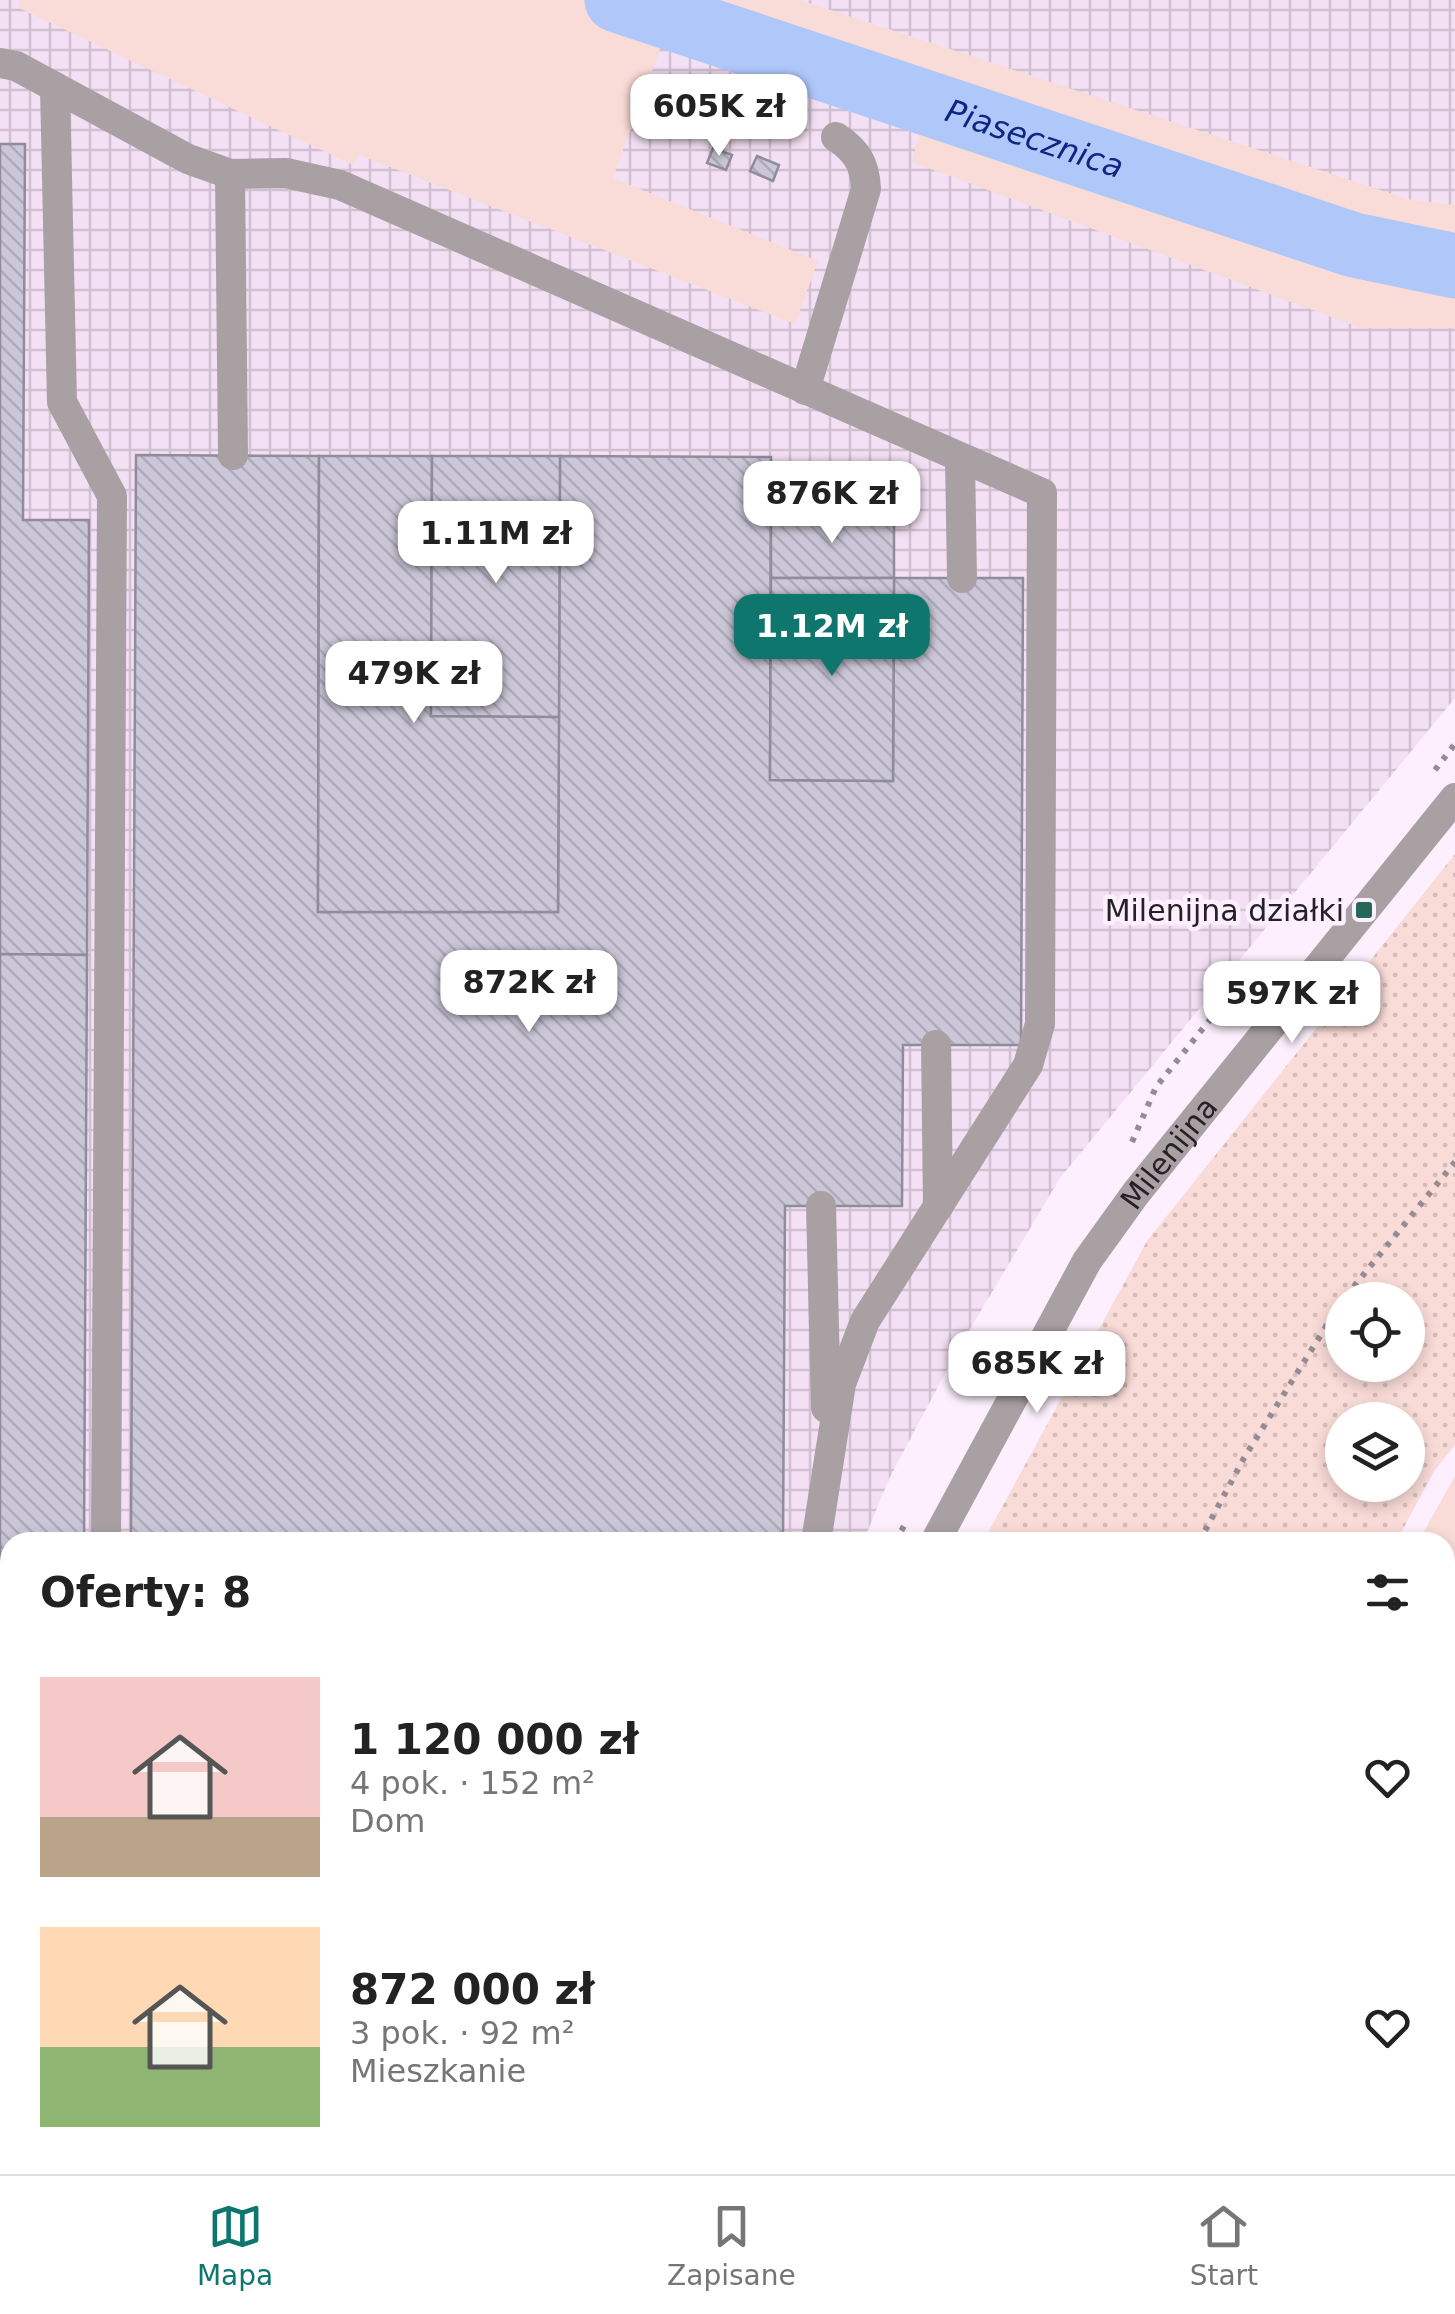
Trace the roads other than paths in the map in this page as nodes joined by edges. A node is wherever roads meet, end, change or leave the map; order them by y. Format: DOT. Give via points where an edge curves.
graph roads {
  1 [pos="0,63"];
  2 [pos="54,87"];
  3 [pos="836,137"];
  4 [pos="230,174"];
  5 [pos="805,390"];
  6 [pos="234,455"];
  7 [pos="960,458"];
  8 [pos="962,578"];
  9 [pos="1455,798"];
  10 [pos="936,1045"];
  11 [pos="821,1206"];
  12 [pos="938,1208"];
  13 [pos="828,1471"];
  14 [pos="106,1532"];
  15 [pos="818,1532"];
  16 [pos="940,1532"];
  1 -- 2 [label="street"];
  2 -- 4 [label="street"];
  2 -- 14 [label="street" via="62,402 112,496"];
  3 -- 5 [label="street" via="854,149 866,189"];
  4 -- 5 [label="street" via="286,173 340,185"];
  4 -- 6 [label="street"];
  5 -- 7 [label="street"];
  7 -- 8 [label="street"];
  7 -- 12 [label="street" via="1042,493 1040,1024 1028,1065"];
  9 -- 16 [label="street, Milenijna" via="1087,1261"];
  10 -- 12 [label="street"];
  11 -- 13 [label="street"];
  12 -- 13 [label="street" via="865,1321 841,1384"];
  13 -- 15 [label="street"];
}
